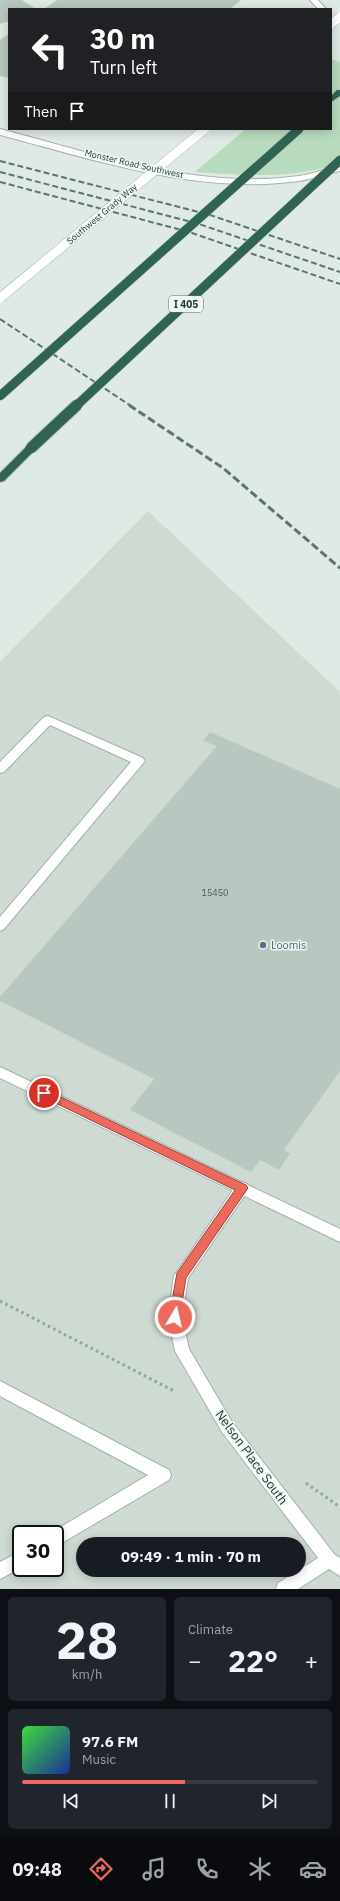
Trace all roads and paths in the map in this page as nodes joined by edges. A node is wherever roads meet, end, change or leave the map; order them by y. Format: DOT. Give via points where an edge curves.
graph roads {
  1 [pos="314,0"];
  2 [pos="321,8"];
  3 [pos="340,17"];
  4 [pos="332,23"];
  5 [pos="340,92"];
  6 [pos="332,99"];
  7 [pos="203,130"];
  8 [pos="298,130"];
  9 [pos="0,132"];
  10 [pos="340,160"];
  11 [pos="340,168"];
  12 [pos="0,298"];
  13 [pos="0,396"];
  14 [pos="0,479"];
  15 [pos="0,769"];
  16 [pos="0,926"];
  17 [pos="0,1072"];
  18 [pos="242,1188"];
  19 [pos="340,1236"];
  20 [pos="0,1301"];
  21 [pos="0,1388"];
  22 [pos="177,1393"];
  23 [pos="302,1480"];
  24 [pos="340,1507"];
  25 [pos="64,1534"];
  26 [pos="12,1564"];
  27 [pos="334,1564"];
  28 [pos="0,1571"];
  29 [pos="284,1589"];
  1 -- 2 [label="street"];
  3 -- 4 [label="street, bridge"];
  5 -- 6 [label="highway"];
  7 -- 12 [label="street, Southwest Grady Way, bridge"];
  8 -- 13 [label="highway, bridge"];
  9 -- 11 [label="street, Monster Road Southwest" via="167,174 196,178 266,181 301,177"];
  10 -- 14 [label="highway, I 405, bridge"];
  15 -- 16 [label="street" via="48,720 139,762"];
  17 -- 18 [label="street"];
  18 -- 19 [label="street"];
  18 -- 27 [label="street, Nelson Place South" via="181,1276 175,1317 182,1351 227,1427"];
  20 -- 22 [label="path"];
  21 -- 25 [label="street" via="163,1475"];
  23 -- 24 [label="path"];
  26 -- 28 [label="street"];
  27 -- 29 [label="street"];
}
